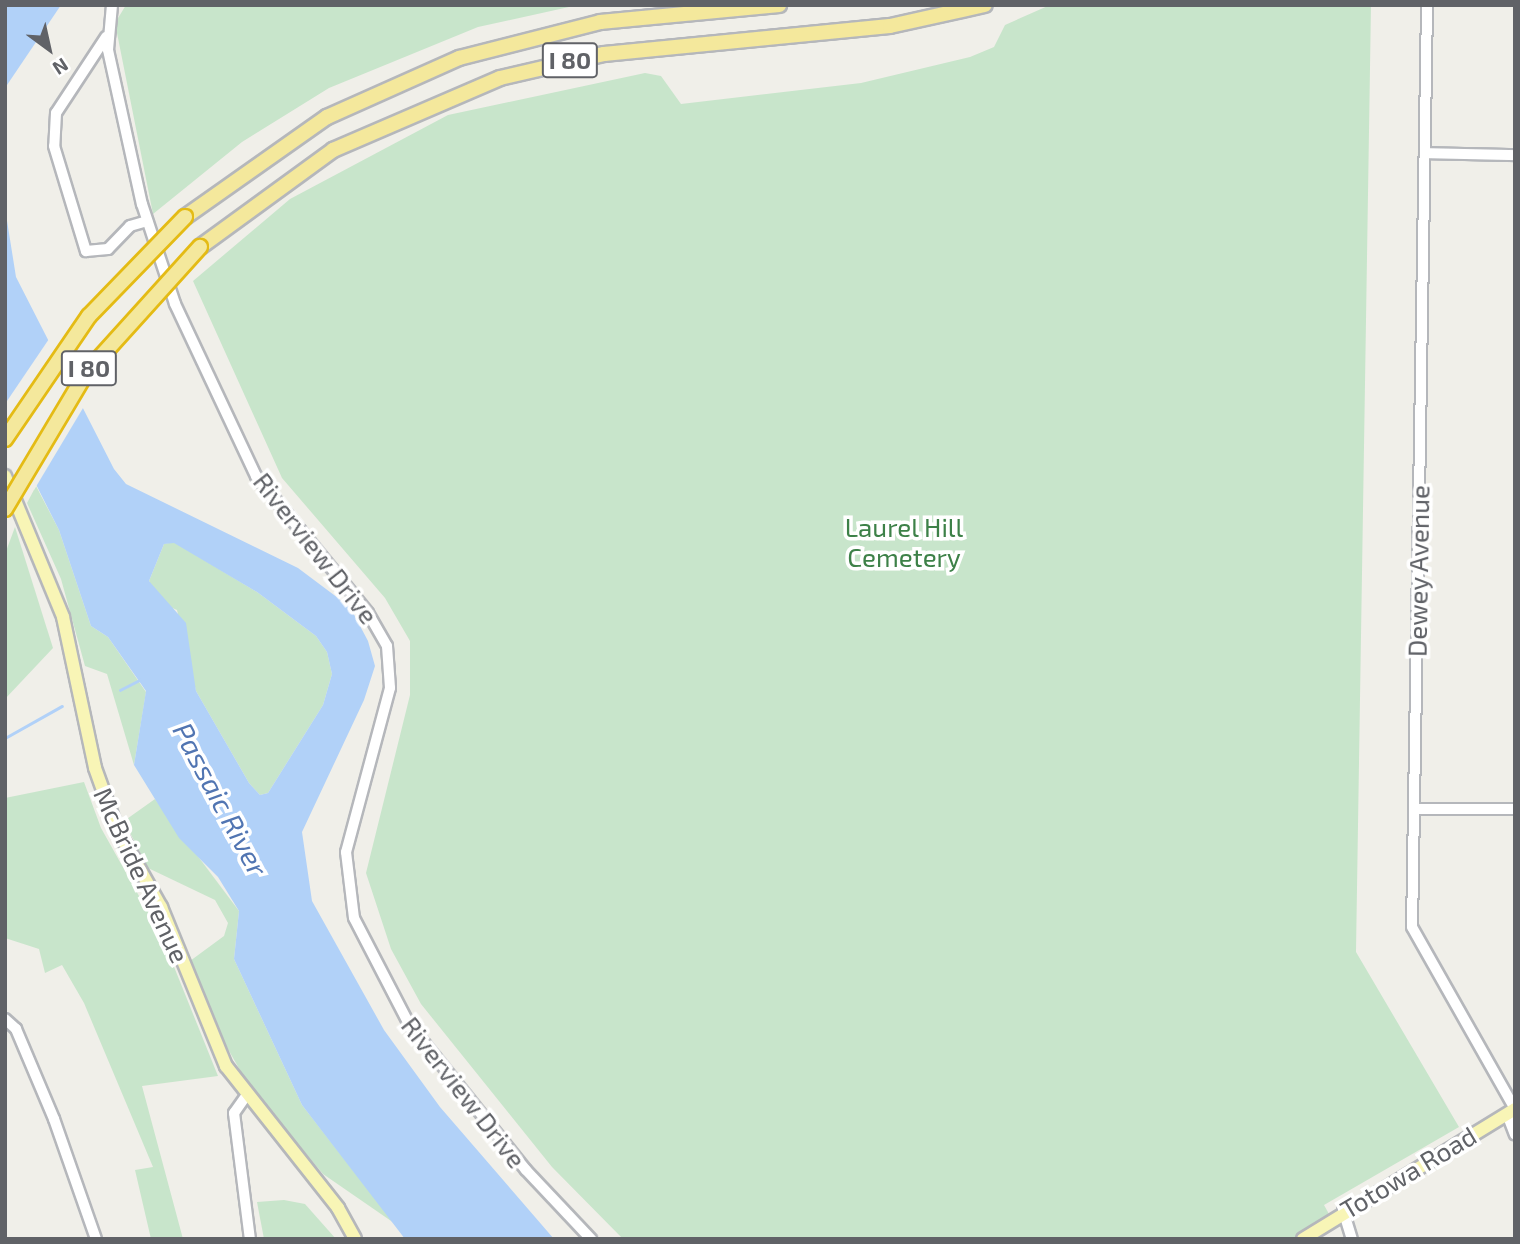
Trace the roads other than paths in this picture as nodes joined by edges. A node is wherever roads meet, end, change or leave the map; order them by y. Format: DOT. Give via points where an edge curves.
graph roads {
  1 [pos="112,5"];
  2 [pos="779,5"];
  3 [pos="985,5"];
  4 [pos="1427,5"];
  5 [pos="106,37"];
  6 [pos="1424,153"];
  7 [pos="1515,155"];
  8 [pos="147,221"];
  9 [pos="5,439"];
  10 [pos="5,476"];
  11 [pos="5,509"];
  12 [pos="1414,809"];
  13 [pos="1515,809"];
  14 [pos="5,1019"];
  15 [pos="246,1096"];
  16 [pos="1512,1110"];
  17 [pos="1515,1135"];
  18 [pos="1343,1210"];
  19 [pos="96,1239"];
  20 [pos="250,1239"];
  21 [pos="355,1239"];
  22 [pos="590,1239"];
  23 [pos="1303,1239"];
  24 [pos="1352,1239"];
  1 -- 5 [label="street, Riverview Drive"];
  2 -- 9 [label="highway, I 80, bridge" via="600,22 425,70 295,136 185,217 89,316"];
  3 -- 11 [label="highway, I 80, bridge" via="853,31 604,54 500,78 333,150 200,247 86,373"];
  4 -- 6 [label="street, Dewey Avenue"];
  5 -- 8 [label="street, Riverview Drive"];
  5 -- 8 [label="street" via="56,113 54,146 86,251 108,248 130,226"];
  6 -- 7 [label="street"];
  6 -- 12 [label="street, Dewey Avenue"];
  8 -- 22 [label="street, Riverview Drive" via="175,304 256,476 368,613 387,646 390,688 353,815 345,868 349,900 369,956 421,1041"];
  10 -- 15 [label="main road, McBride Avenue" via="63,617 107,806 161,907 222,1056"];
  12 -- 13 [label="street"];
  12 -- 16 [label="street, Dewey Avenue" via="1413,935"];
  14 -- 19 [label="street" via="16,1029 48,1106"];
  15 -- 20 [label="street" via="234,1113"];
  15 -- 21 [label="main road, McBride Avenue" via="338,1208"];
  16 -- 17 [label="street, Dewey Avenue"];
  16 -- 18 [label="main road, Totowa Road"];
  18 -- 23 [label="main road, Totowa Road"];
  18 -- 24 [label="street"];
}
